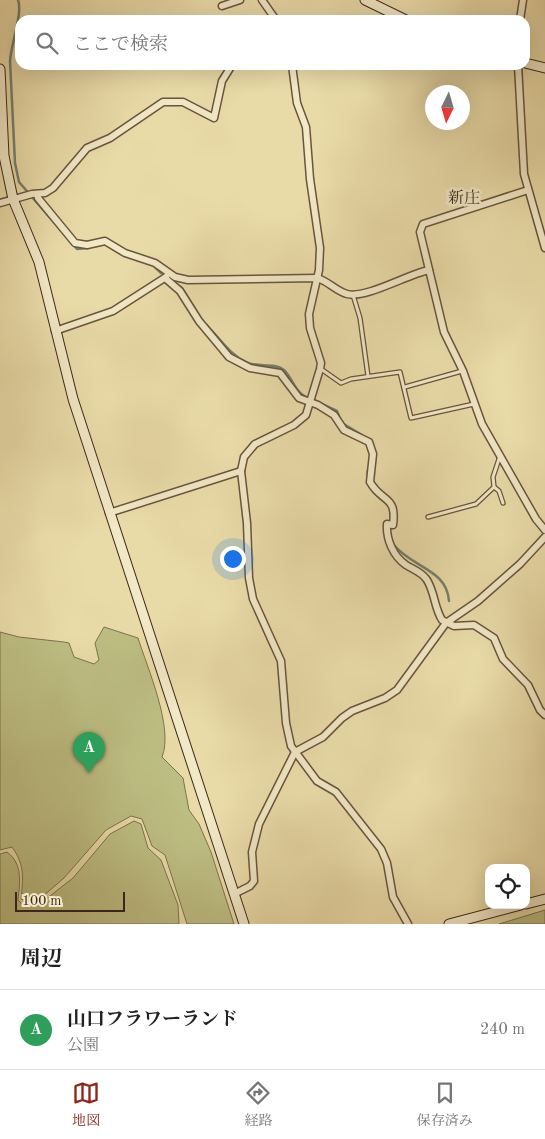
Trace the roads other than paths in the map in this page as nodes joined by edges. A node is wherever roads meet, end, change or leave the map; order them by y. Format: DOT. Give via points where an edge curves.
graph roads {
  1 [pos="240,0"];
  2 [pos="262,0"];
  3 [pos="365,0"];
  4 [pos="523,0"];
  5 [pos="222,6"];
  6 [pos="272,15"];
  7 [pos="396,15"];
  8 [pos="521,15"];
  9 [pos="530,64"];
  10 [pos="545,68"];
  11 [pos="0,69"];
  12 [pos="229,70"];
  13 [pos="293,70"];
  14 [pos="518,70"];
  15 [pos="528,190"];
  16 [pos="32,194"];
  17 [pos="13,199"];
  18 [pos="0,203"];
  19 [pos="545,248"];
  20 [pos="429,270"];
  21 [pos="167,276"];
  22 [pos="317,278"];
  23 [pos="353,295"];
  24 [pos="55,331"];
  25 [pos="320,369"];
  26 [pos="463,371"];
  27 [pos="368,376"];
  28 [pos="405,387"];
  29 [pos="310,400"];
  30 [pos="474,404"];
  31 [pos="500,455"];
  32 [pos="241,470"];
  33 [pos="494,487"];
  34 [pos="503,503"];
  35 [pos="109,513"];
  36 [pos="428,516"];
  37 [pos="545,530"];
  38 [pos="545,538"];
  39 [pos="446,623"];
  40 [pos="545,715"];
  41 [pos="294,752"];
  42 [pos="234,894"];
  43 [pos="545,899"];
  44 [pos="530,903"];
  45 [pos="506,909"];
  46 [pos="244,924"];
  47 [pos="408,924"];
  48 [pos="449,924"];
  1 -- 5 [label="street"];
  2 -- 6 [label="street"];
  3 -- 7 [label="street"];
  4 -- 8 [label="street"];
  9 -- 10 [label="street"];
  11 -- 17 [label="street" via="4,156"];
  12 -- 16 [label="street" via="222,81 214,118 183,102 163,102 110,138 87,148 53,188 45,193"];
  13 -- 22 [label="street" via="297,103 308,137 310,179 320,248"];
  14 -- 15 [label="street" via="521,156"];
  15 -- 19 [label="street"];
  15 -- 20 [label="street" via="423,224 420,232"];
  16 -- 17 [label="street"];
  16 -- 21 [label="street" via="75,242 87,245 105,241 125,253 155,263"];
  17 -- 18 [label="street"];
  17 -- 24 [label="street" via="39,262"];
  20 -- 23 [label="street"];
  20 -- 26 [label="street" via="440,321"];
  21 -- 22 [label="street" via="206,281"];
  21 -- 24 [label="street" via="113,311"];
  21 -- 29 [label="street" via="229,357 250,368 280,374 294,394"];
  22 -- 23 [label="street"];
  22 -- 25 [label="street" via="309,314"];
  23 -- 27 [label="lane" via="360,318"];
  24 -- 35 [label="street"];
  25 -- 27 [label="lane" via="341,383"];
  25 -- 29 [label="street"];
  26 -- 28 [label="lane"];
  26 -- 30 [label="street"];
  27 -- 28 [label="lane" via="400,372"];
  28 -- 30 [label="lane" via="412,418"];
  29 -- 32 [label="street" via="301,421 248,450"];
  29 -- 39 [label="street" via="334,415 340,427 371,444 373,464 370,482 395,512 387,532 392,548 401,560 424,576 433,590 438,612"];
  30 -- 31 [label="street"];
  31 -- 33 [label="lane" via="493,477"];
  31 -- 37 [label="street"];
  32 -- 35 [label="street"];
  32 -- 41 [label="street" via="249,578 253,599 281,661 286,722"];
  33 -- 34 [label="lane"];
  33 -- 36 [label="lane" via="476,504"];
  35 -- 42 [label="street"];
  38 -- 39 [label="street" via="485,595"];
  39 -- 40 [label="street" via="459,627 474,625 494,638 503,660 528,685"];
  39 -- 41 [label="street" via="396,690 342,718 323,737"];
  41 -- 42 [label="street" via="259,824 252,852 254,881"];
  41 -- 47 [label="street" via="317,781 336,792 381,849 393,897"];
  42 -- 46 [label="street"];
  43 -- 44 [label="street"];
  45 -- 48 [label="street"];
}
